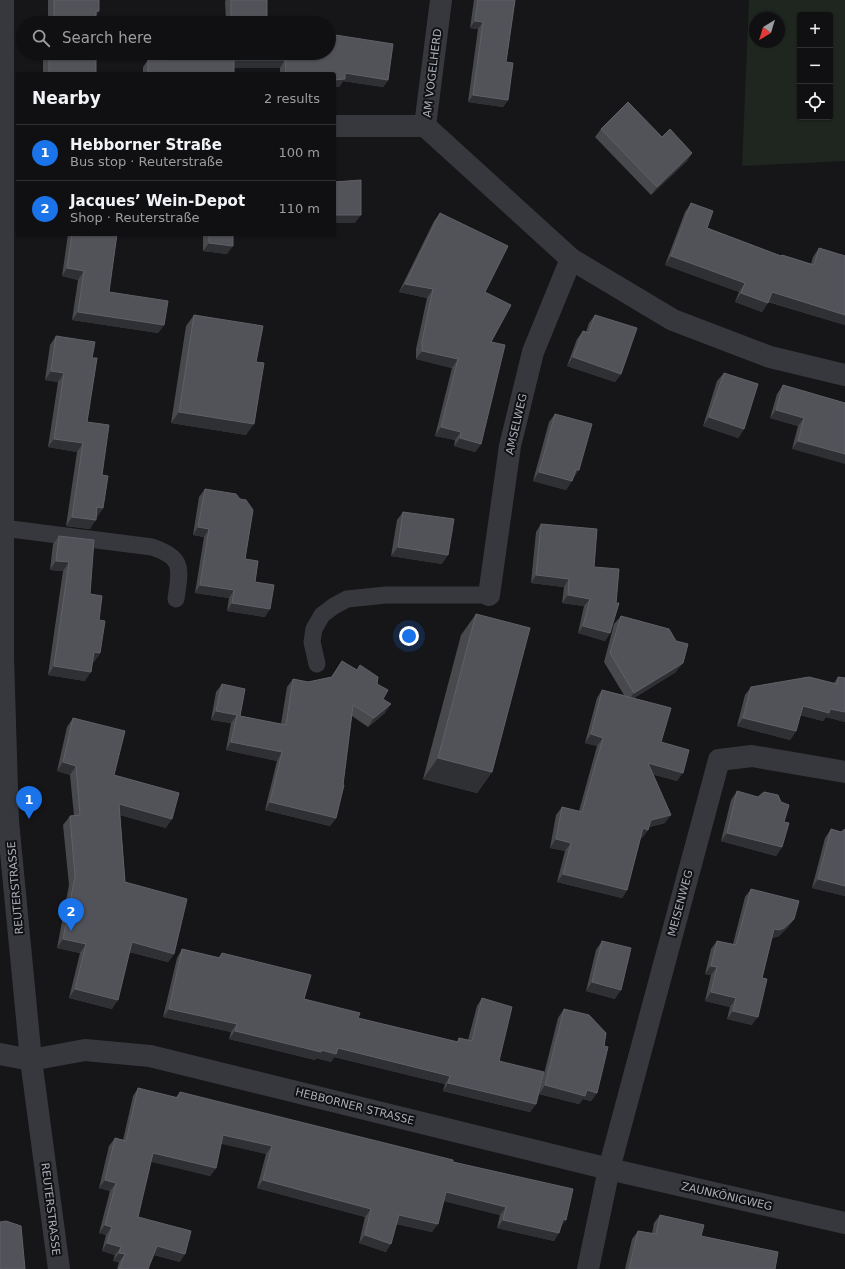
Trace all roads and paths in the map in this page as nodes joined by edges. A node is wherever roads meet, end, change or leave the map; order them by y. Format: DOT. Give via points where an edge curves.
graph roads {
  1 [pos="3,0"];
  2 [pos="441,0"];
  3 [pos="10,125"];
  4 [pos="336,126"];
  5 [pos="425,126"];
  6 [pos="571,260"];
  7 [pos="845,375"];
  8 [pos="3,528"];
  9 [pos="489,596"];
  10 [pos="176,599"];
  11 [pos="2,656"];
  12 [pos="317,664"];
  13 [pos="3,763"];
  14 [pos="845,772"];
  15 [pos="0,1054"];
  16 [pos="31,1060"];
  17 [pos="608,1169"];
  18 [pos="845,1223"];
  19 [pos="59,1269"];
  20 [pos="588,1269"];
  1 -- 3 [label="street, REUTERSTRASSE"];
  2 -- 5 [label="street, AM VOGELHERD"];
  3 -- 8 [label="street, REUTERSTRASSE"];
  4 -- 5 [label="street, AM VOGELHERD"];
  5 -- 6 [label="street"];
  6 -- 7 [label="street" via="673,320 770,357"];
  6 -- 9 [label="street, AMSELWEG" via="533,352 510,446"];
  8 -- 10 [label="lane" via="152,547 168,552 180,570"];
  8 -- 11 [label="street, REUTERSTRASSE"];
  9 -- 12 [label="lane" via="386,595 347,599 322,615 314,629 312,642"];
  11 -- 13 [label="street, REUTERSTRASSE"];
  13 -- 16 [label="street, REUTERSTRASSE"];
  14 -- 17 [label="street, MEISENWEG" via="752,756 718,760"];
  15 -- 16 [label="street, HEBBORNER STRASSE"];
  16 -- 17 [label="street, HEBBORNER STRASSE" via="85,1050 150,1056"];
  16 -- 19 [label="street, REUTERSTRASSE"];
  17 -- 18 [label="street, ZAUNKÖNIGWEG"];
  17 -- 20 [label="street"];
}
